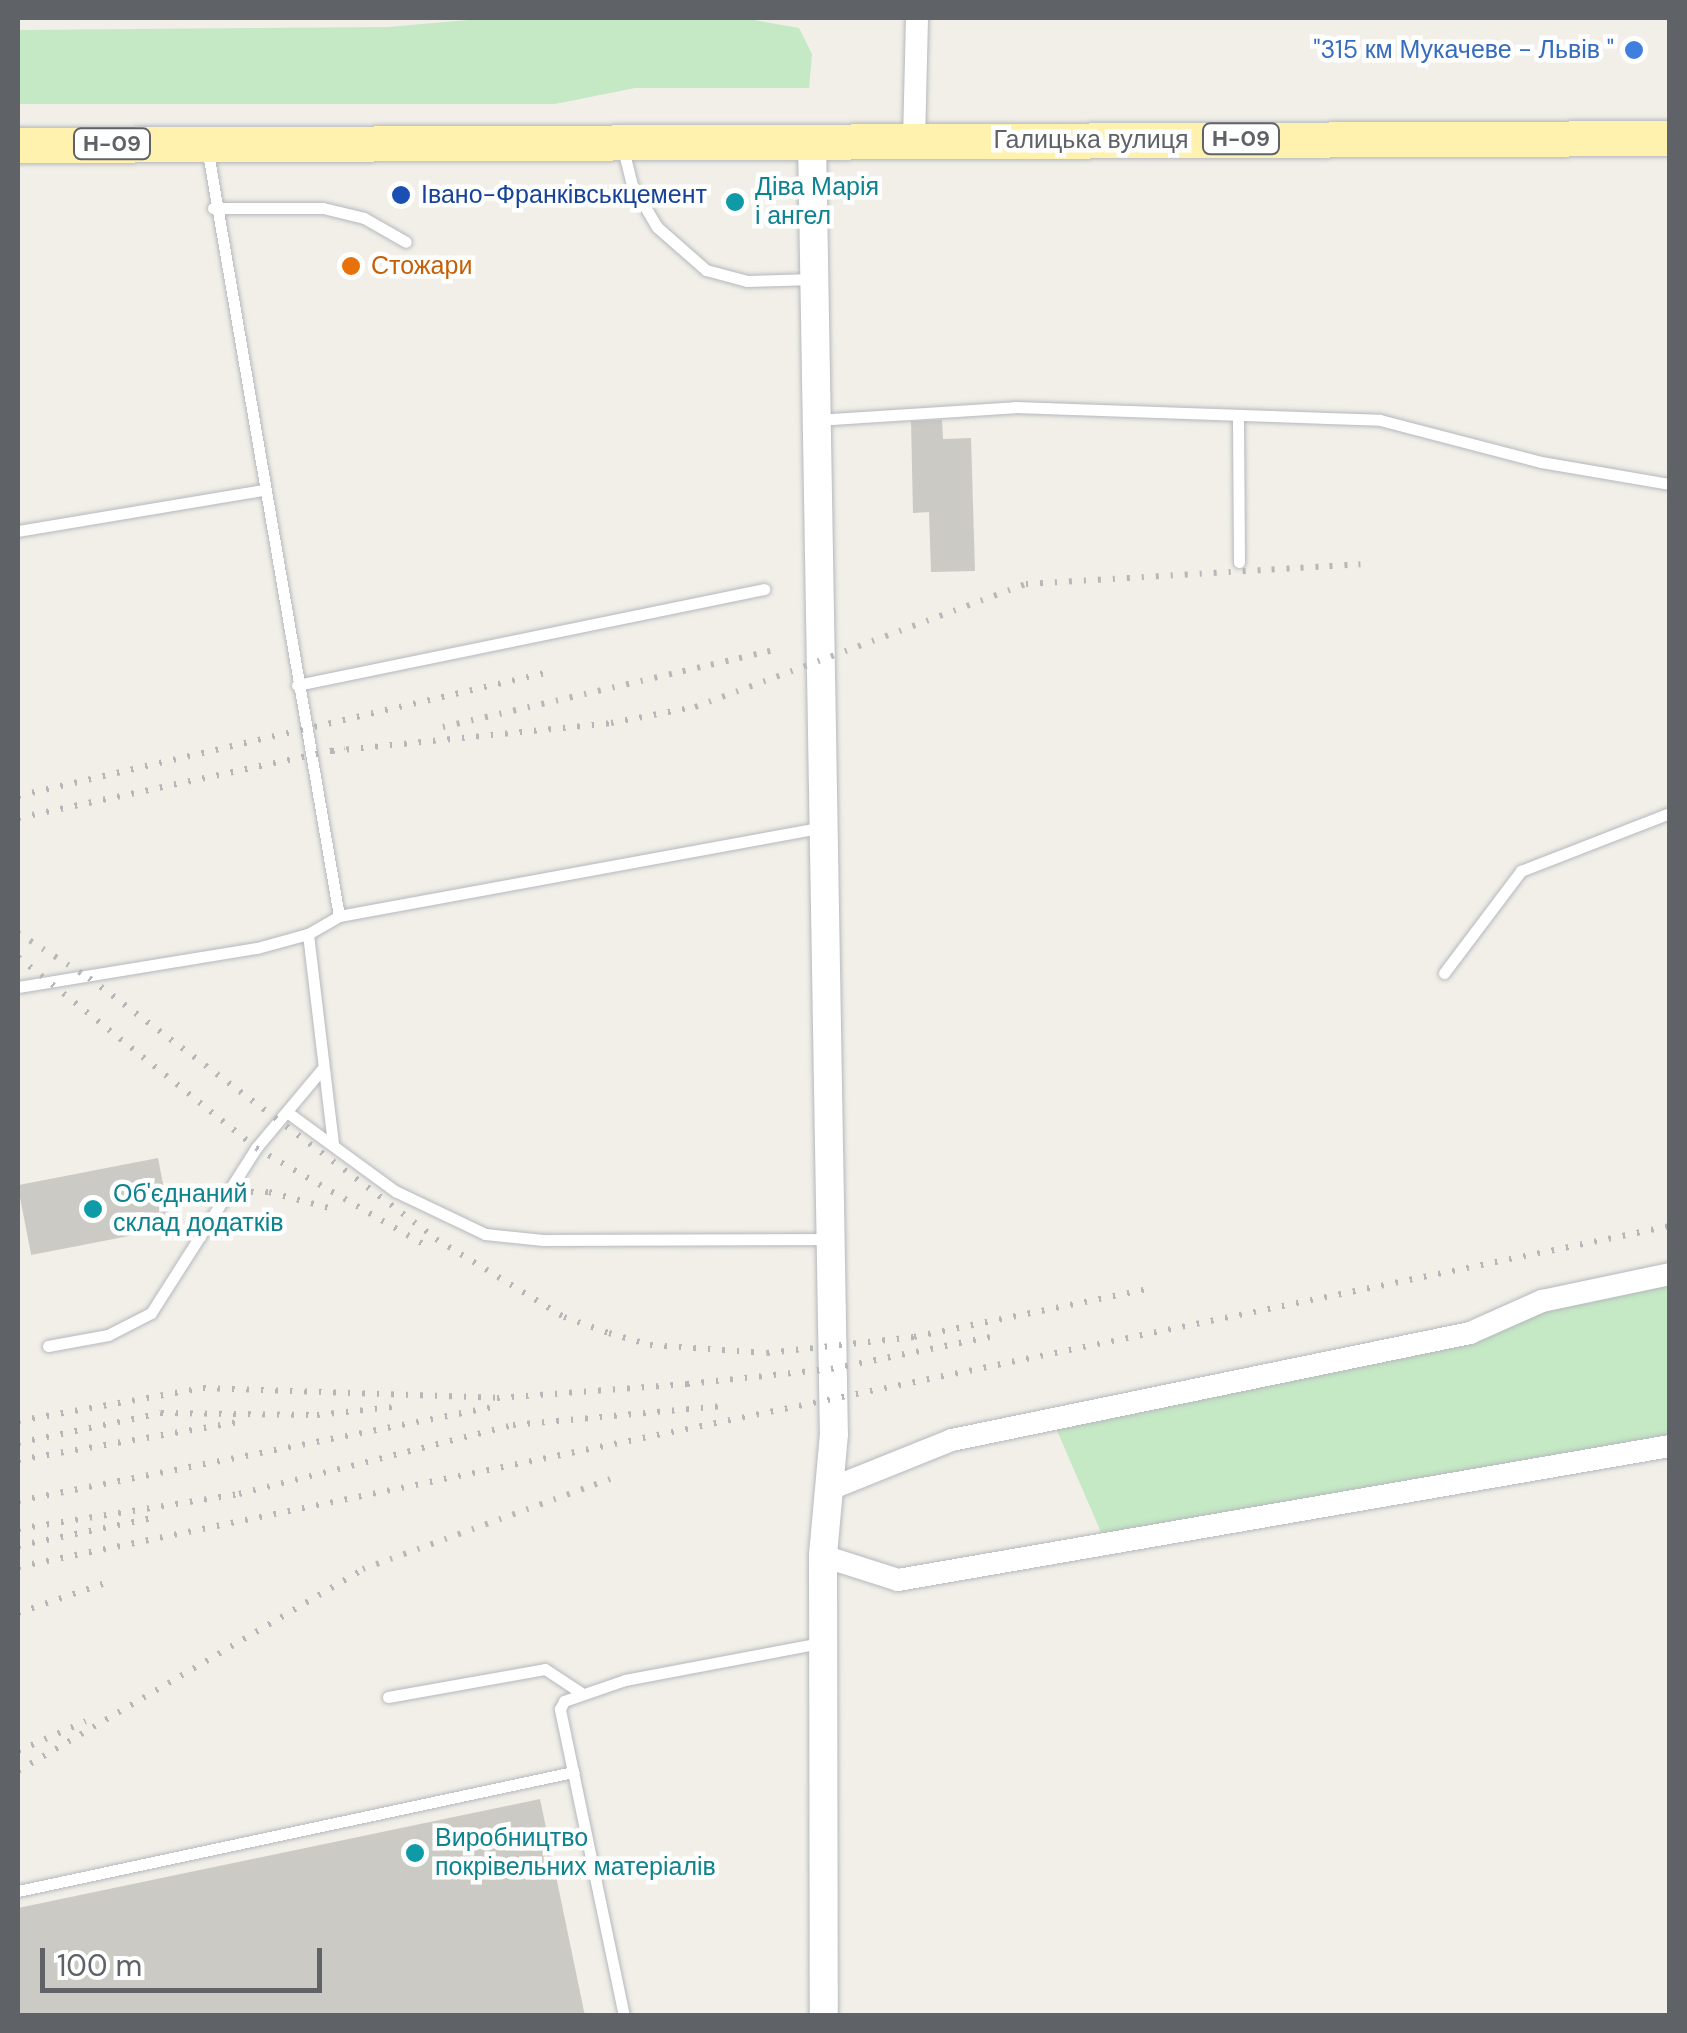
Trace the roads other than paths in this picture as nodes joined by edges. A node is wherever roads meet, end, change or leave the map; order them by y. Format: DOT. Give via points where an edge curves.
graph roads {
  1 [pos="917,18"];
  2 [pos="1670,138"];
  3 [pos="914,140"];
  4 [pos="812,141"];
  5 [pos="621,142"];
  6 [pos="206,143"];
  7 [pos="18,145"];
  8 [pos="213,208"];
  9 [pos="406,242"];
  10 [pos="814,280"];
  11 [pos="1238,419"];
  12 [pos="816,420"];
  13 [pos="1670,484"];
  14 [pos="262,490"];
  15 [pos="18,531"];
  16 [pos="1238,562"];
  17 [pos="764,589"];
  18 [pos="298,685"];
  19 [pos="1670,814"];
  20 [pos="820,828"];
  21 [pos="339,916"];
  22 [pos="308,934"];
  23 [pos="1444,973"];
  24 [pos="18,988"];
  25 [pos="323,1068"];
  26 [pos="287,1112"];
  27 [pos="332,1145"];
  28 [pos="826,1239"];
  29 [pos="1670,1274"];
  30 [pos="48,1346"];
  31 [pos="1670,1446"];
  32 [pos="830,1489"];
  33 [pos="823,1556"];
  34 [pos="822,1642"];
  35 [pos="580,1692"];
  36 [pos="388,1697"];
  37 [pos="573,1772"];
  38 [pos="18,1891"];
  39 [pos="624,2016"];
  40 [pos="824,2016"];
  1 -- 3 [label="street"];
  2 -- 3 [label="main road, Галицька вулиця / Н-09"];
  3 -- 4 [label="main road, Галицька вулиця / Н-09"];
  4 -- 5 [label="main road, Н-09"];
  4 -- 10 [label="street"];
  5 -- 6 [label="main road, Н-09"];
  5 -- 10 [label="lane" via="632,185 657,226 706,270 747,281"];
  6 -- 7 [label="main road, Н-09"];
  6 -- 8 [label="lane"];
  8 -- 9 [label="lane" via="323,208 364,218"];
  8 -- 14 [label="lane"];
  10 -- 12 [label="street"];
  11 -- 12 [label="lane" via="1016,407"];
  11 -- 13 [label="lane" via="1380,420 1540,462"];
  11 -- 16 [label="lane"];
  12 -- 20 [label="street"];
  14 -- 15 [label="lane"];
  14 -- 18 [label="lane"];
  17 -- 18 [label="lane"];
  18 -- 21 [label="lane"];
  19 -- 23 [label="lane" via="1521,871"];
  20 -- 21 [label="lane"];
  20 -- 28 [label="street"];
  21 -- 22 [label="lane"];
  22 -- 24 [label="lane" via="126,974"];
  22 -- 25 [label="lane"];
  25 -- 26 [label="lane"];
  25 -- 27 [label="lane"];
  26 -- 27 [label="lane"];
  26 -- 30 [label="lane" via="256,1148 151,1313 108,1334"];
  27 -- 28 [label="lane" via="395,1191 485,1234 544,1240"];
  28 -- 32 [label="street"];
  29 -- 32 [label="street" via="1542,1302 1470,1333 952,1440"];
  31 -- 33 [label="street" via="898,1580"];
  32 -- 33 [label="street"];
  33 -- 34 [label="street"];
  34 -- 35 [label="lane"];
  34 -- 40 [label="street"];
  35 -- 36 [label="lane" via="545,1669"];
  35 -- 37 [label="lane" via="560,1710"];
  37 -- 38 [label="lane"];
  37 -- 39 [label="lane"];
}
